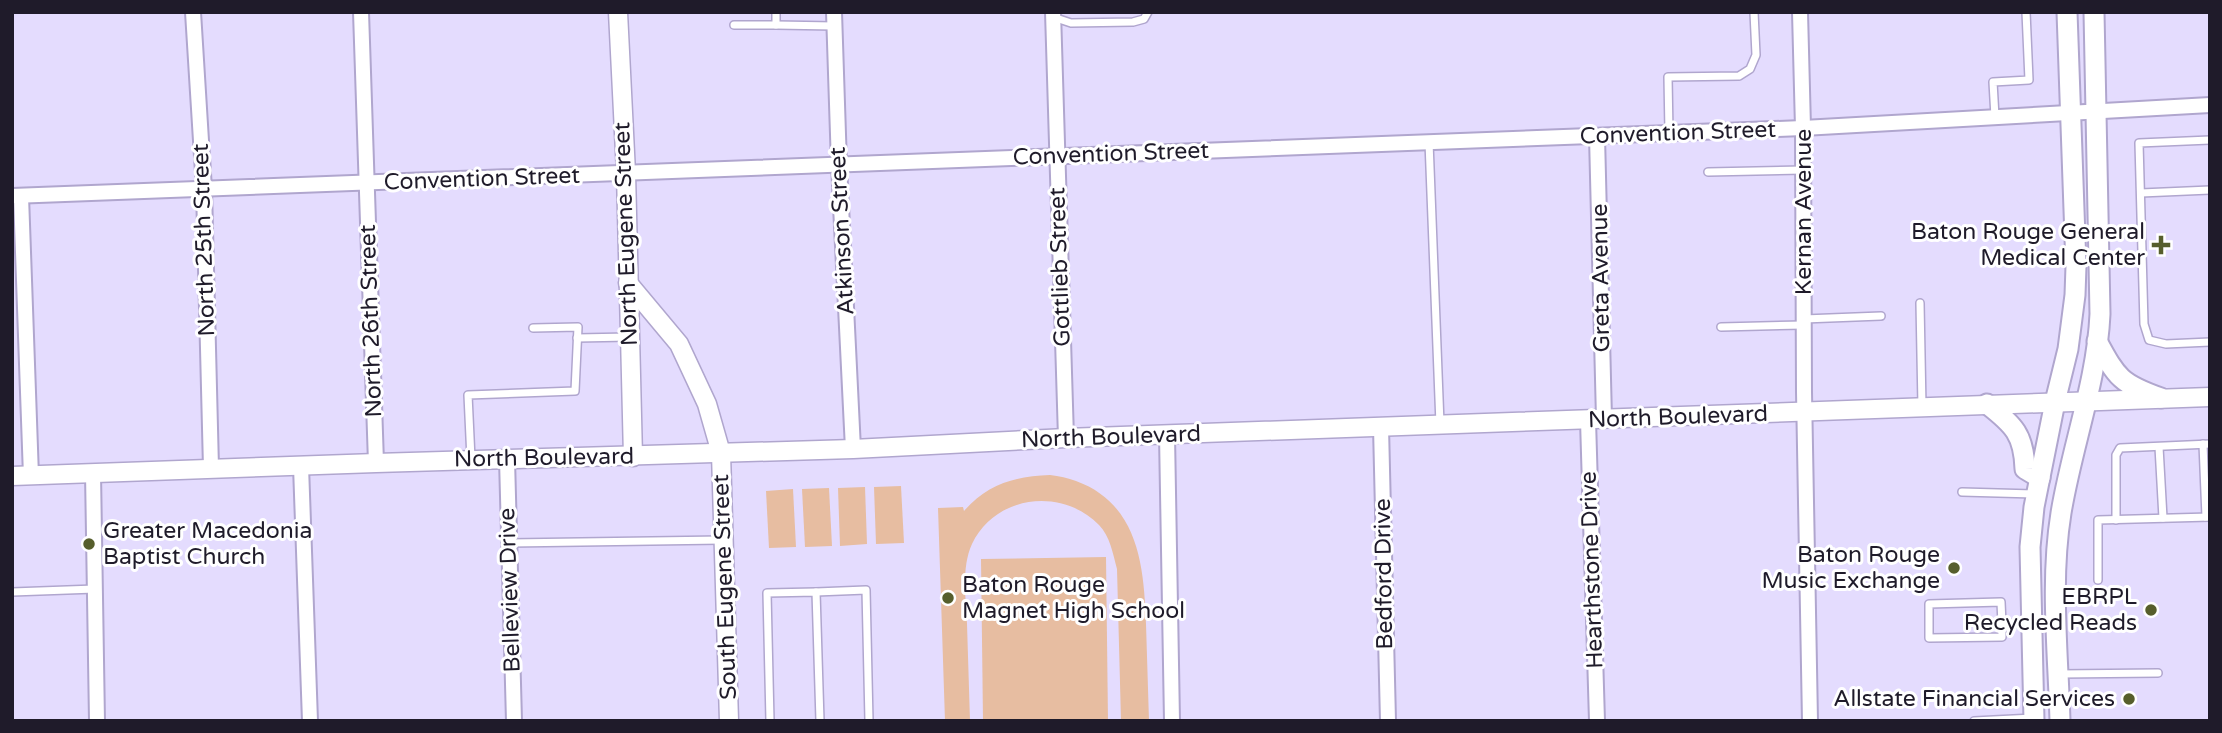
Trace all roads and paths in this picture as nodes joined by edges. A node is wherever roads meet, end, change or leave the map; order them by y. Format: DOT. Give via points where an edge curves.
graph roads {
  1 [pos="193,12"];
  2 [pos="361,12"];
  3 [pos="618,12"];
  4 [pos="776,12"];
  5 [pos="1148,12"];
  6 [pos="1754,12"];
  7 [pos="1800,12"];
  8 [pos="2026,12"];
  9 [pos="2067,12"];
  10 [pos="2094,12"];
  11 [pos="1053,14"];
  12 [pos="834,19"];
  13 [pos="734,25"];
  14 [pos="776,25"];
  15 [pos="2210,105"];
  16 [pos="2098,112"];
  17 [pos="2072,113"];
  18 [pos="1995,118"];
  19 [pos="1804,128"];
  20 [pos="1669,133"];
  21 [pos="1597,136"];
  22 [pos="2210,140"];
  23 [pos="1429,142"];
  24 [pos="1056,156"];
  25 [pos="839,165"];
  26 [pos="1804,170"];
  27 [pos="1708,172"];
  28 [pos="626,173"];
  29 [pos="366,183"];
  30 [pos="204,189"];
  31 [pos="2210,190"];
  32 [pos="2141,193"];
  33 [pos="16,196"];
  34 [pos="628,283"];
  35 [pos="1920,303"];
  36 [pos="1881,316"];
  37 [pos="1804,322"];
  38 [pos="1721,327"];
  39 [pos="533,328"];
  40 [pos="630,337"];
  41 [pos="577,338"];
  42 [pos="2097,341"];
  43 [pos="2210,342"];
  44 [pos="2210,397"];
  45 [pos="2161,398"];
  46 [pos="2085,401"];
  47 [pos="2055,402"];
  48 [pos="1987,404"];
  49 [pos="1922,408"];
  50 [pos="1804,412"];
  51 [pos="1596,420"];
  52 [pos="1440,425"];
  53 [pos="1381,427"];
  54 [pos="1167,435"];
  55 [pos="1066,438"];
  56 [pos="2206,444"];
  57 [pos="2159,447"];
  58 [pos="853,449"];
  59 [pos="721,453"];
  60 [pos="633,457"];
  61 [pos="507,459"];
  62 [pos="471,460"];
  63 [pos="376,463"];
  64 [pos="301,466"];
  65 [pos="211,468"];
  66 [pos="93,473"];
  67 [pos="12,476"];
  68 [pos="31,476"];
  69 [pos="2038,486"];
  70 [pos="1962,492"];
  71 [pos="2208,517"];
  72 [pos="2162,518"];
  73 [pos="2116,520"];
  74 [pos="723,540"];
  75 [pos="509,543"];
  76 [pos="2098,580"];
  77 [pos="95,589"];
  78 [pos="12,592"];
  79 [pos="816,592"];
  80 [pos="2032,623"];
  81 [pos="2002,624"];
  82 [pos="2158,673"];
  83 [pos="2058,674"];
  84 [pos="2034,719"];
  85 [pos="97,721"];
  86 [pos="310,721"];
  87 [pos="514,721"];
  88 [pos="729,721"];
  89 [pos="770,721"];
  90 [pos="820,721"];
  91 [pos="869,721"];
  92 [pos="1172,721"];
  93 [pos="1388,721"];
  94 [pos="1597,721"];
  95 [pos="1810,721"];
  96 [pos="1974,721"];
  97 [pos="2060,721"];
  1 -- 30 [label="street, North 25th Street"];
  2 -- 29 [label="street, North 26th Street"];
  3 -- 28 [label="street, North Eugene Street"];
  4 -- 14 [label="lane"];
  5 -- 11 [label="lane" via="1144,19 1133,22 1071,23"];
  6 -- 20 [label="lane" via="1756,55 1750,69 1739,76 1668,78"];
  7 -- 19 [label="street, Kernan Avenue"];
  8 -- 18 [label="lane" via="2029,80 1993,82"];
  9 -- 17 [label="main road"];
  10 -- 16 [label="main road"];
  11 -- 24 [label="street, Gottlieb Street"];
  12 -- 14 [label="lane"];
  12 -- 25 [label="street, Atkinson Street"];
  13 -- 14 [label="lane"];
  15 -- 16 [label="street, Convention Street"];
  16 -- 17 [label="street, Convention Street"];
  16 -- 42 [label="main road" via="2101,291"];
  17 -- 18 [label="street, Convention Street"];
  17 -- 47 [label="main road" via="2075,295"];
  18 -- 19 [label="street, Convention Street"];
  19 -- 20 [label="street, Convention Street"];
  19 -- 26 [label="street, Kernan Avenue"];
  20 -- 21 [label="street, Convention Street"];
  21 -- 23 [label="street, Convention Street"];
  21 -- 51 [label="street, Greta Avenue"];
  22 -- 32 [label="lane" via="2139,143"];
  23 -- 24 [label="street, Convention Street"];
  23 -- 52 [label="lane"];
  24 -- 25 [label="street, Convention Street"];
  24 -- 55 [label="street, Gottlieb Street"];
  25 -- 28 [label="street, Convention Street"];
  25 -- 58 [label="street, Atkinson Street"];
  26 -- 27 [label="lane"];
  26 -- 37 [label="street, Kernan Avenue"];
  28 -- 29 [label="street, Convention Street"];
  28 -- 34 [label="street, North Eugene Street"];
  29 -- 30 [label="street, Convention Street"];
  29 -- 63 [label="street, North 26th Street"];
  30 -- 33 [label="street, Convention Street"];
  30 -- 65 [label="street, North 25th Street"];
  31 -- 32 [label="lane"];
  32 -- 43 [label="lane" via="2144,324 2149,340"];
  33 -- 68 [label="street"];
  34 -- 40 [label="street, North Eugene Street"];
  34 -- 59 [label="street, South Eugene Street" via="679,344 707,404"];
  35 -- 49 [label="lane"];
  36 -- 37 [label="lane"];
  37 -- 38 [label="lane"];
  37 -- 50 [label="street, Kernan Avenue"];
  39 -- 41 [label="lane" via="578,327"];
  40 -- 41 [label="lane"];
  40 -- 60 [label="street, North Eugene Street"];
  41 -- 62 [label="lane" via="575,391 468,395"];
  42 -- 45 [label="main road" via="2115,374 2133,388"];
  42 -- 46 [label="main road"];
  44 -- 45 [label="street, North Boulevard"];
  45 -- 46 [label="street, North Boulevard"];
  46 -- 47 [label="street, North Boulevard"];
  46 -- 83 [label="main road" via="2058,537"];
  47 -- 48 [label="street, North Boulevard"];
  47 -- 69 [label="main road"];
  48 -- 49 [label="street, North Boulevard"];
  48 -- 69 [label="main road" via="2016,430 2024,448 2025,469"];
  49 -- 50 [label="street, North Boulevard"];
  50 -- 51 [label="street, North Boulevard"];
  50 -- 95 [label="street, Kernan Avenue"];
  51 -- 52 [label="street, North Boulevard"];
  51 -- 94 [label="street, Hearthstone Drive"];
  52 -- 53 [label="street, North Boulevard"];
  53 -- 54 [label="street, North Boulevard"];
  53 -- 93 [label="street, Bedford Drive"];
  54 -- 55 [label="street, North Boulevard"];
  54 -- 92 [label="street"];
  55 -- 58 [label="street, North Boulevard"];
  56 -- 57 [label="lane"];
  56 -- 71 [label="lane"];
  57 -- 72 [label="lane"];
  57 -- 73 [label="lane" via="2120,449 2116,455"];
  58 -- 59 [label="street, North Boulevard"];
  59 -- 60 [label="street, North Boulevard"];
  59 -- 74 [label="street, South Eugene Street"];
  60 -- 61 [label="street, North Boulevard"];
  61 -- 62 [label="street, North Boulevard"];
  61 -- 75 [label="street, Belleview Drive"];
  62 -- 63 [label="street, North Boulevard"];
  63 -- 64 [label="street, North Boulevard"];
  64 -- 65 [label="street, North Boulevard"];
  64 -- 86 [label="street"];
  65 -- 66 [label="street, North Boulevard"];
  66 -- 68 [label="street, North Boulevard"];
  66 -- 77 [label="street"];
  67 -- 68 [label="street, North Boulevard"];
  69 -- 70 [label="lane"];
  69 -- 80 [label="main road" via="2030,547"];
  71 -- 72 [label="lane"];
  72 -- 73 [label="lane"];
  73 -- 76 [label="lane" via="2098,520"];
  74 -- 75 [label="lane"];
  74 -- 88 [label="street, South Eugene Street"];
  75 -- 87 [label="street, Belleview Drive"];
  77 -- 78 [label="lane"];
  77 -- 85 [label="street"];
  79 -- 89 [label="lane" via="767,593"];
  79 -- 90 [label="lane"];
  79 -- 91 [label="lane" via="866,590"];
  80 -- 81 [label="lane"];
  80 -- 84 [label="main road"];
  81 -- 81 [label="lane" via="2001,603 1929,604 1929,638 2002,637"];
  82 -- 83 [label="lane"];
  83 -- 97 [label="main road"];
  84 -- 96 [label="lane"];
}
